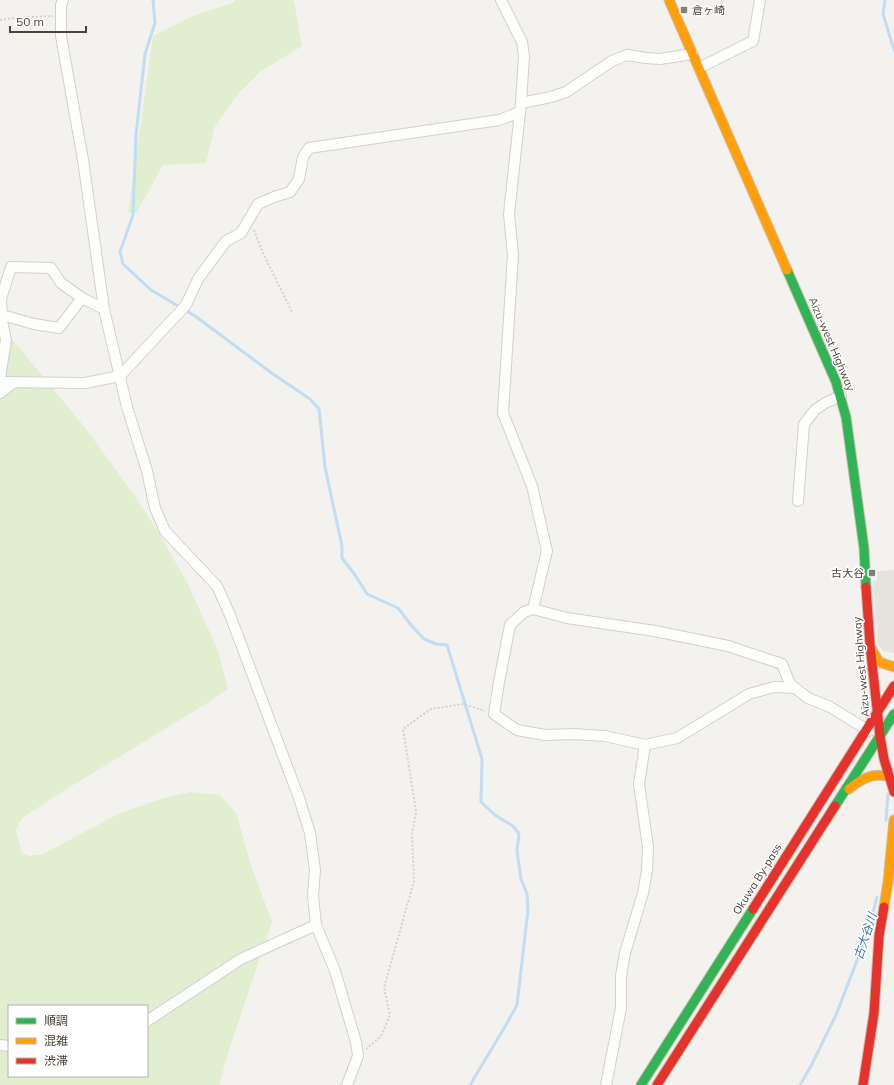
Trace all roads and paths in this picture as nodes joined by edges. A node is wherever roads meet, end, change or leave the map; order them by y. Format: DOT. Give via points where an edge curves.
graph roads {
  1 [pos="63,0"];
  2 [pos="501,0"];
  3 [pos="669,0"];
  4 [pos="760,0"];
  5 [pos="61,16"];
  6 [pos="0,20"];
  7 [pos="693,54"];
  8 [pos="699,68"];
  9 [pos="520,108"];
  10 [pos="250,219"];
  11 [pos="82,298"];
  12 [pos="104,309"];
  13 [pos="292,312"];
  14 [pos="2,314"];
  15 [pos="120,376"];
  16 [pos="0,378"];
  17 [pos="0,382"];
  18 [pos="14,382"];
  19 [pos="0,393"];
  20 [pos="841,396"];
  21 [pos="798,500"];
  22 [pos="533,609"];
  23 [pos="870,645"];
  24 [pos="894,667"];
  25 [pos="894,686"];
  26 [pos="795,688"];
  27 [pos="878,712"];
  28 [pos="494,714"];
  29 [pos="894,714"];
  30 [pos="866,730"];
  31 [pos="880,736"];
  32 [pos="645,745"];
  33 [pos="889,778"];
  34 [pos="894,792"];
  35 [pos="844,793"];
  36 [pos="894,820"];
  37 [pos="316,925"];
  38 [pos="722,957"];
  39 [pos="733,966"];
  40 [pos="148,1020"];
  41 [pos="358,1056"];
  42 [pos="347,1085"];
  43 [pos="606,1085"];
  44 [pos="641,1085"];
  45 [pos="657,1085"];
  46 [pos="864,1085"];
  1 -- 5 [label="street"];
  2 -- 9 [label="street" via="522,42 524,56"];
  3 -- 7 [label="highway, Aizu-west Highway"];
  4 -- 8 [label="street" via="753,42"];
  5 -- 6 [label="path"];
  5 -- 12 [label="street" via="61,36 83,160"];
  7 -- 8 [label="highway, Aizu-west Highway"];
  7 -- 9 [label="street" via="660,59 627,55 612,61 566,92"];
  8 -- 20 [label="highway, Aizu-west Highway"];
  9 -- 10 [label="street" via="499,120 309,148 303,157 299,179 290,192 258,204"];
  9 -- 22 [label="street" via="509,214 513,255 503,413 532,486 547,551"];
  10 -- 13 [label="path"];
  10 -- 15 [label="street" via="241,233 226,241 198,279 186,305"];
  11 -- 12 [label="street"];
  11 -- 14 [label="street" via="59,328 34,324"];
  11 -- 14 [label="street" via="61,284 51,268 11,267 1,299"];
  12 -- 15 [label="street"];
  14 -- 16 [label="street" via="6,340"];
  15 -- 18 [label="street" via="85,382"];
  15 -- 37 [label="street" via="126,407 147,471 155,508 165,531 217,586 299,798 310,833 315,870 313,896"];
  17 -- 18 [label="street"];
  18 -- 19 [label="street"];
  20 -- 21 [label="street" via="815,410 804,424"];
  20 -- 23 [label="highway, Aizu-west Highway" via="851,447 864,548"];
  22 -- 26 [label="street" via="567,618 655,631 728,646 782,664 790,684"];
  22 -- 28 [label="street" via="524,612 510,625"];
  23 -- 24 [label="highway" via="879,662"];
  23 -- 27 [label="highway, Aizu-west Highway"];
  25 -- 27 [label="highway, Okuwa By-pass"];
  26 -- 30 [label="street"];
  26 -- 32 [label="street" via="774,687 749,694 677,738"];
  27 -- 30 [label="highway, Okuwa By-pass"];
  27 -- 31 [label="highway, Aizu-west Highway"];
  28 -- 32 [label="street" via="517,730 545,735 605,736"];
  28 -- 41 [label="path" via="464,704 431,709 403,729 416,811 412,835 414,881 384,988 390,1015 381,1036"];
  29 -- 31 [label="highway"];
  30 -- 31 [label="street"];
  30 -- 38 [label="highway, Okuwa By-pass"];
  31 -- 33 [label="highway, Aizu-west Highway"];
  31 -- 35 [label="highway"];
  32 -- 43 [label="street" via="639,784 648,847 647,870 643,893 625,953 621,976 621,1008"];
  33 -- 34 [label="highway, Aizu-west Highway"];
  33 -- 35 [label="highway" via="880,775 868,776"];
  35 -- 39 [label="highway"];
  36 -- 46 [label="highway" via="888,882 878,936 874,1013"];
  37 -- 40 [label="street" via="241,959"];
  37 -- 41 [label="street" via="335,971"];
  38 -- 39 [label="highway"];
  38 -- 44 [label="highway, Okuwa By-pass"];
  39 -- 45 [label="highway"];
  41 -- 42 [label="street"];
}
